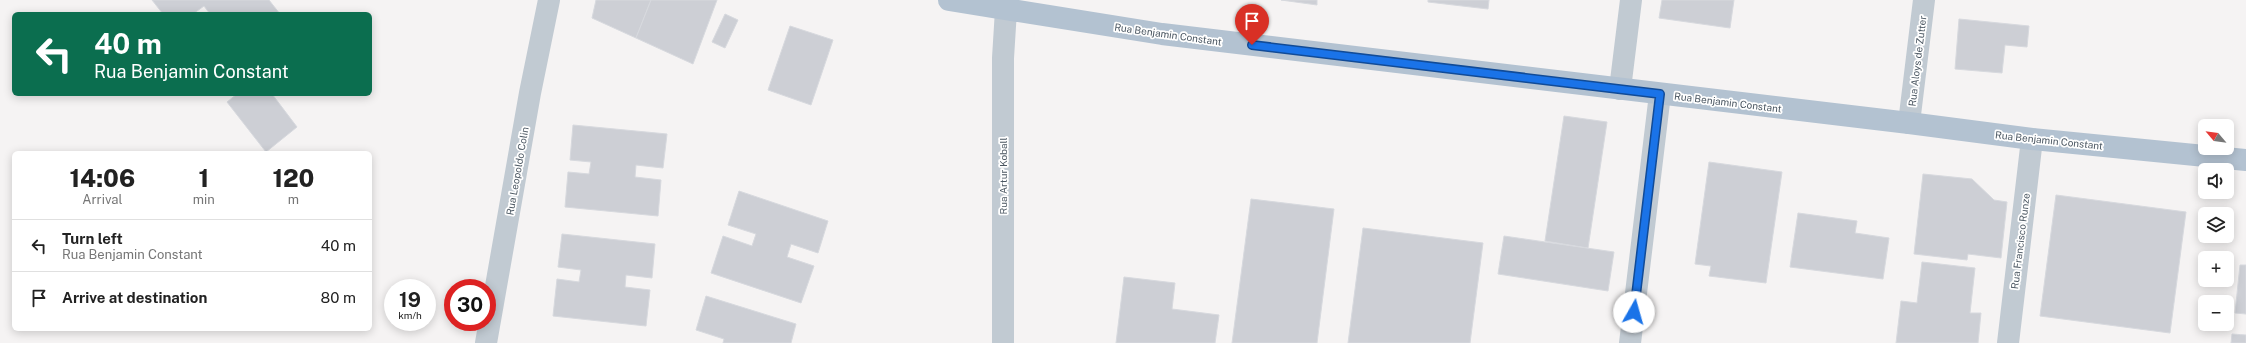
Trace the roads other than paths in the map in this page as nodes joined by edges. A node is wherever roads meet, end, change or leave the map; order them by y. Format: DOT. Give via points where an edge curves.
graph roads {
  1 [pos="549,0"];
  2 [pos="949,0"];
  3 [pos="1631,0"];
  4 [pos="1924,0"];
  5 [pos="1006,10"];
  6 [pos="1620,89"];
  7 [pos="1660,94"];
  8 [pos="1909,123"];
  9 [pos="2032,139"];
  10 [pos="2246,160"];
  11 [pos="486,343"];
  12 [pos="1003,343"];
  13 [pos="1630,343"];
  14 [pos="2008,343"];
  1 -- 11 [label="street, Rua Leopoldo Colin"];
  2 -- 5 [label="main road, Rua Benjamin Constant"];
  3 -- 6 [label="street"];
  4 -- 8 [label="street, Rua Aloys de Zutter"];
  5 -- 6 [label="main road, Rua Benjamin Constant" via="1162,34"];
  5 -- 12 [label="street, Rua Artur Koball" via="1003,58"];
  6 -- 7 [label="main road, Rua Benjamin Constant"];
  7 -- 8 [label="main road, Rua Benjamin Constant"];
  7 -- 13 [label="street"];
  8 -- 9 [label="main road, Rua Benjamin Constant"];
  9 -- 10 [label="main road, Rua Benjamin Constant"];
  9 -- 14 [label="street, Rua Francisco Runze"];
}
